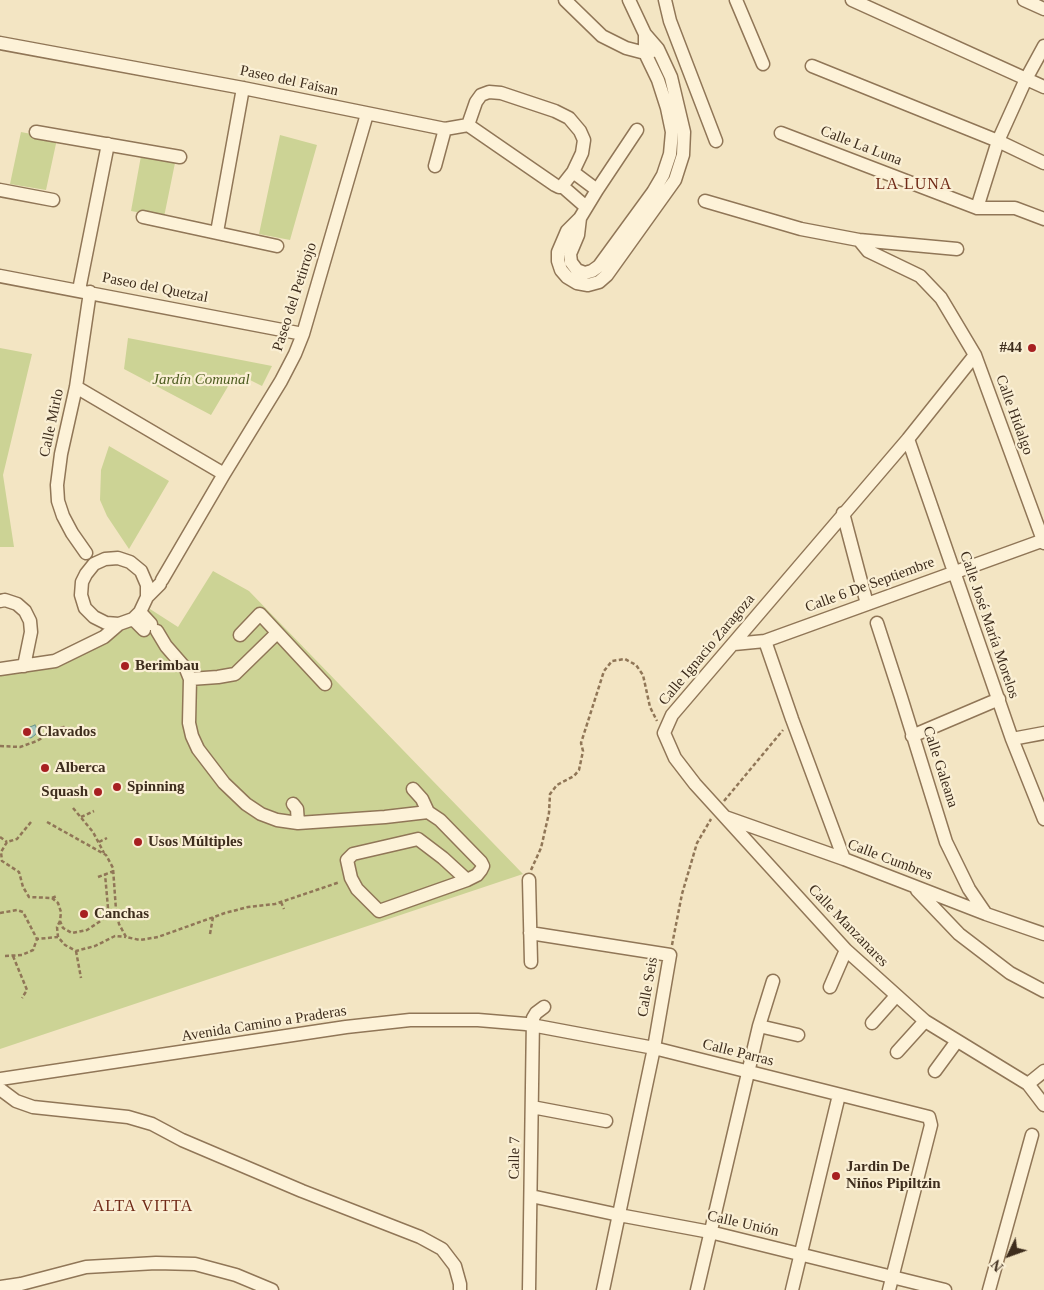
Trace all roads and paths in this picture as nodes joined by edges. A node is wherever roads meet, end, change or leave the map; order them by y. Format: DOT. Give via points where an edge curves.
graph roads {
  1 [pos="565,0"];
  2 [pos="629,0"];
  3 [pos="665,0"];
  4 [pos="736,0"];
  5 [pos="852,0"];
  6 [pos="1024,0"];
  7 [pos="1044,9"];
  8 [pos="645,34"];
  9 [pos="0,43"];
  10 [pos="1044,46"];
  11 [pos="658,49"];
  12 [pos="645,53"];
  13 [pos="762,64"];
  14 [pos="812,66"];
  15 [pos="1026,79"];
  16 [pos="1044,87"];
  17 [pos="243,88"];
  18 [pos="367,114"];
  19 [pos="468,125"];
  20 [pos="445,129"];
  21 [pos="637,130"];
  22 [pos="36,132"];
  23 [pos="781,133"];
  24 [pos="716,141"];
  25 [pos="998,141"];
  26 [pos="108,144"];
  27 [pos="180,158"];
  28 [pos="1044,164"];
  29 [pos="435,166"];
  30 [pos="573,172"];
  31 [pos="558,186"];
  32 [pos="0,190"];
  33 [pos="597,190"];
  34 [pos="53,200"];
  35 [pos="705,201"];
  36 [pos="586,207"];
  37 [pos="977,208"];
  38 [pos="143,217"];
  39 [pos="580,218"];
  40 [pos="1044,219"];
  41 [pos="216,232"];
  42 [pos="859,240"];
  43 [pos="277,246"];
  44 [pos="957,249"];
  45 [pos="0,276"];
  46 [pos="84,291"];
  47 [pos="303,334"];
  48 [pos="975,355"];
  49 [pos="76,386"];
  50 [pos="908,439"];
  51 [pos="224,474"];
  52 [pos="843,513"];
  53 [pos="1044,541"];
  54 [pos="90,558"];
  55 [pos="953,572"];
  56 [pos="147,597"];
  57 [pos="0,601"];
  58 [pos="867,604"];
  59 [pos="137,616"];
  60 [pos="876,623"];
  61 [pos="119,624"];
  62 [pos="276,633"];
  63 [pos="240,635"];
  64 [pos="765,640"];
  65 [pos="734,644"];
  66 [pos="24,666"];
  67 [pos="0,669"];
  68 [pos="190,679"];
  69 [pos="325,684"];
  70 [pos="999,699"];
  71 [pos="792,719"];
  72 [pos="664,733"];
  73 [pos="1044,733"];
  74 [pos="72,736"];
  75 [pos="912,736"];
  76 [pos="1012,739"];
  77 [pos="0,746"];
  78 [pos="413,790"];
  79 [pos="293,804"];
  80 [pos="73,808"];
  81 [pos="94,811"];
  82 [pos="428,812"];
  83 [pos="720,813"];
  84 [pos="80,817"];
  85 [pos="1044,819"];
  86 [pos="31,822"];
  87 [pos="47,822"];
  88 [pos="298,823"];
  89 [pos="0,836"];
  90 [pos="107,838"];
  91 [pos="7,842"];
  92 [pos="99,842"];
  93 [pos="105,855"];
  94 [pos="844,859"];
  95 [pos="114,871"];
  96 [pos="105,874"];
  97 [pos="98,877"];
  98 [pos="351,878"];
  99 [pos="467,880"];
  100 [pos="530,880"];
  101 [pos="914,886"];
  102 [pos="57,896"];
  103 [pos="52,898"];
  104 [pos="280,902"];
  105 [pos="284,909"];
  106 [pos="0,913"];
  107 [pos="986,914"];
  108 [pos="213,917"];
  109 [pos="60,921"];
  110 [pos="530,933"];
  111 [pos="210,934"];
  112 [pos="1044,934"];
  113 [pos="58,937"];
  114 [pos="126,937"];
  115 [pos="37,939"];
  116 [pos="846,950"];
  117 [pos="76,951"];
  118 [pos="670,955"];
  119 [pos="5,956"];
  120 [pos="13,956"];
  121 [pos="531,962"];
  122 [pos="81,978"];
  123 [pos="773,981"];
  124 [pos="830,987"];
  125 [pos="1044,991"];
  126 [pos="896,996"];
  127 [pos="22,998"];
  128 [pos="544,1007"];
  129 [pos="925,1021"];
  130 [pos="872,1023"];
  131 [pos="534,1026"];
  132 [pos="759,1026"];
  133 [pos="798,1035"];
  134 [pos="957,1041"];
  135 [pos="654,1048"];
  136 [pos="897,1052"];
  137 [pos="1044,1070"];
  138 [pos="935,1071"];
  139 [pos="750,1072"];
  140 [pos="0,1079"];
  141 [pos="1028,1084"];
  142 [pos="0,1089"];
  143 [pos="839,1095"];
  144 [pos="1044,1105"];
  145 [pos="532,1107"];
  146 [pos="606,1121"];
  147 [pos="1032,1135"];
  148 [pos="531,1196"];
  149 [pos="619,1215"];
  150 [pos="710,1232"];
  151 [pos="800,1254"];
  152 [pos="892,1277"];
  153 [pos="0,1287"];
  154 [pos="272,1290"];
  155 [pos="460,1290"];
  156 [pos="529,1290"];
  157 [pos="604,1290"];
  158 [pos="697,1290"];
  159 [pos="792,1290"];
  160 [pos="889,1290"];
  161 [pos="945,1290"];
  162 [pos="989,1290"];
  1 -- 12 [label="street" via="602,36"];
  2 -- 8 [label="street"];
  3 -- 24 [label="street"];
  4 -- 13 [label="street"];
  5 -- 15 [label="street"];
  6 -- 7 [label="street"];
  8 -- 11 [label="street"];
  8 -- 12 [label="street"];
  9 -- 17 [label="street, Paseo del Faisan"];
  10 -- 15 [label="street"];
  11 -- 12 [label="street"];
  11 -- 39 [label="street" via="671,77 684,132 683,155 675,180 607,275 588,285 577,284 567,277 558,261 558,252 567,231"];
  12 -- 39 [label="street" via="658,80 672,132 670,154 663,175 599,266 585,273 577,270 570,254 578,235"];
  14 -- 25 [label="street"];
  15 -- 16 [label="street"];
  15 -- 25 [label="street"];
  17 -- 18 [label="street, Paseo del Faisan"];
  17 -- 41 [label="street"];
  18 -- 20 [label="street, Paseo del Faisan"];
  18 -- 47 [label="street, Paseo del Petirrojo"];
  19 -- 20 [label="street, Paseo del Faisan"];
  19 -- 30 [label="street" via="476,102 481,95 490,92 555,111 569,118 584,140"];
  19 -- 31 [label="street"];
  20 -- 29 [label="street"];
  21 -- 33 [label="street"];
  22 -- 26 [label="street"];
  23 -- 37 [label="street, Calle La Luna"];
  25 -- 28 [label="street"];
  25 -- 37 [label="street"];
  26 -- 27 [label="street"];
  26 -- 46 [label="street, Calle Mirlo"];
  30 -- 31 [label="street"];
  30 -- 33 [label="street"];
  31 -- 36 [label="street"];
  32 -- 34 [label="street"];
  33 -- 36 [label="street"];
  35 -- 42 [label="street" via="801,229"];
  36 -- 39 [label="street"];
  37 -- 40 [label="street, Calle La Luna" via="1015,208"];
  38 -- 41 [label="street"];
  41 -- 43 [label="street"];
  42 -- 44 [label="street"];
  42 -- 48 [label="street, Calle Hidalgo" via="868,251 920,276 931,286"];
  45 -- 46 [label="street, Paseo del Quetzal"];
  46 -- 47 [label="street, Paseo del Quetzal"];
  46 -- 49 [label="street, Calle Mirlo"];
  47 -- 51 [label="street, Paseo del Petirrojo" via="281,381"];
  48 -- 50 [label="street, Calle Ignacio Zaragoza"];
  48 -- 53 [label="street, Calle Hidalgo"];
  49 -- 51 [label="street"];
  49 -- 54 [label="street, Calle Mirlo" via="61,454 58,501 72,533"];
  50 -- 52 [label="street, Calle Ignacio Zaragoza"];
  50 -- 55 [label="street, Calle José María Morelos"];
  51 -- 56 [label="street, Paseo del Petirrojo" via="161,582"];
  52 -- 58 [label="street"];
  52 -- 65 [label="street, Calle Ignacio Zaragoza"];
  53 -- 55 [label="street, Calle 6 De Septiembre"];
  54 -- 56 [label="street" via="118,558 130,562 141,572 147,585"];
  54 -- 61 [label="street" via="82,582 81,595 86,608 106,623"];
  55 -- 58 [label="street, Calle 6 De Septiembre"];
  55 -- 70 [label="street, Calle José María Morelos"];
  56 -- 59 [label="street"];
  57 -- 66 [label="street" via="17,604 30,621"];
  58 -- 64 [label="street, Calle 6 De Septiembre"];
  59 -- 61 [label="street"];
  59 -- 68 [label="street" via="183,665"];
  60 -- 75 [label="street, Calle Galeana"];
  61 -- 66 [label="street" via="104,637 55,661"];
  62 -- 63 [label="street" via="260,614"];
  62 -- 68 [label="street" via="235,674"];
  62 -- 69 [label="street"];
  64 -- 65 [label="street, Calle 6 De Septiembre"];
  64 -- 71 [label="street"];
  65 -- 72 [label="street, Calle Ignacio Zaragoza" via="672,715"];
  66 -- 67 [label="street"];
  68 -- 88 [label="street" via="189,723 198,749 224,783 246,804 260,814"];
  70 -- 75 [label="street"];
  70 -- 76 [label="street, Calle José María Morelos"];
  71 -- 83 [label="path, Calle Seis"];
  71 -- 94 [label="street"];
  72 -- 83 [label="street, Calle Manzanares" via="675,758"];
  72 -- 100 [label="path, Calle Ignacio Zaragoza" via="650,707 643,675 636,665 624,659 612,661 604,671 581,743 579,770 556,785 550,794 541,848"];
  73 -- 76 [label="street"];
  74 -- 77 [label="path" via="64,727 37,742"];
  75 -- 107 [label="street, Calle Galeana" via="946,842 968,889"];
  76 -- 85 [label="street, Calle José María Morelos"];
  78 -- 82 [label="street"];
  79 -- 88 [label="street" via="297,809"];
  80 -- 84 [label="path"];
  81 -- 84 [label="path"];
  82 -- 88 [label="street"];
  82 -- 99 [label="street" via="481,862 481,870"];
  83 -- 94 [label="street, Calle Cumbres"];
  83 -- 116 [label="street, Calle Manzanares"];
  83 -- 118 [label="path, Calle Seis" via="697,843 682,894"];
  84 -- 92 [label="path"];
  86 -- 91 [label="path" via="17,839"];
  87 -- 93 [label="path"];
  89 -- 91 [label="path"];
  90 -- 92 [label="path"];
  91 -- 103 [label="path" via="0,852 2,861 19,872 29,897"];
  92 -- 93 [label="path"];
  93 -- 95 [label="path"];
  94 -- 101 [label="street, Calle Cumbres"];
  95 -- 96 [label="path"];
  95 -- 114 [label="path" via="116,910"];
  96 -- 97 [label="path"];
  96 -- 109 [label="path" via="108,908 102,920 87,930 72,933 63,928"];
  98 -- 99 [label="street" via="357,889 379,911"];
  98 -- 99 [label="street" via="347,864 349,856 418,839"];
  98 -- 104 [label="path"];
  100 -- 110 [label="street"];
  101 -- 107 [label="street, Calle Cumbres"];
  101 -- 125 [label="street" via="959,934 1010,973"];
  102 -- 103 [label="path"];
  103 -- 109 [label="path" via="58,903"];
  104 -- 105 [label="path"];
  104 -- 108 [label="path"];
  106 -- 115 [label="path" via="23,912"];
  107 -- 112 [label="street, Calle Cumbres"];
  108 -- 111 [label="path"];
  108 -- 114 [label="path" via="158,937 140,940"];
  109 -- 113 [label="path"];
  110 -- 118 [label="street"];
  110 -- 121 [label="street"];
  113 -- 115 [label="path"];
  113 -- 117 [label="path"];
  114 -- 117 [label="path" via="115,936 96,946"];
  115 -- 120 [label="path" via="32,950"];
  116 -- 124 [label="street"];
  116 -- 126 [label="street, Calle Manzanares"];
  117 -- 122 [label="path"];
  118 -- 135 [label="street, Calle Seis"];
  119 -- 120 [label="path"];
  120 -- 127 [label="path" via="27,990"];
  123 -- 132 [label="street"];
  126 -- 129 [label="street, Calle Manzanares"];
  126 -- 130 [label="street"];
  128 -- 131 [label="street" via="533,1018"];
  129 -- 134 [label="street, Calle Manzanares"];
  129 -- 136 [label="street"];
  131 -- 135 [label="street, Calle Parras"];
  131 -- 140 [label="street, Avenida Camino a Praderas" via="478,1020 410,1020"];
  131 -- 145 [label="street, Calle 7"];
  132 -- 133 [label="street"];
  132 -- 139 [label="street"];
  134 -- 138 [label="street"];
  134 -- 141 [label="street, Calle Manzanares"];
  135 -- 139 [label="street, Calle Parras"];
  135 -- 149 [label="street, Calle Seis"];
  137 -- 141 [label="street"];
  139 -- 143 [label="street, Calle Parras"];
  139 -- 150 [label="street"];
  141 -- 144 [label="street, Calle Manzanares"];
  142 -- 155 [label="street" via="16,1101 34,1107 128,1117 152,1124 294,1188 420,1237 442,1249 455,1266"];
  143 -- 151 [label="street"];
  143 -- 152 [label="street, Calle Parras" via="929,1117 931,1121"];
  145 -- 146 [label="street"];
  145 -- 148 [label="street, Calle 7"];
  147 -- 162 [label="street"];
  148 -- 149 [label="street, Calle Unión"];
  148 -- 156 [label="street, Calle 7"];
  149 -- 150 [label="street, Calle Unión"];
  149 -- 157 [label="street, Calle Seis"];
  150 -- 151 [label="street, Calle Unión"];
  150 -- 158 [label="street"];
  151 -- 152 [label="street, Calle Unión"];
  151 -- 159 [label="street"];
  152 -- 160 [label="street"];
  152 -- 161 [label="street, Calle Unión"];
  153 -- 154 [label="street" via="86,1267 156,1263 195,1264 236,1275"];
}
